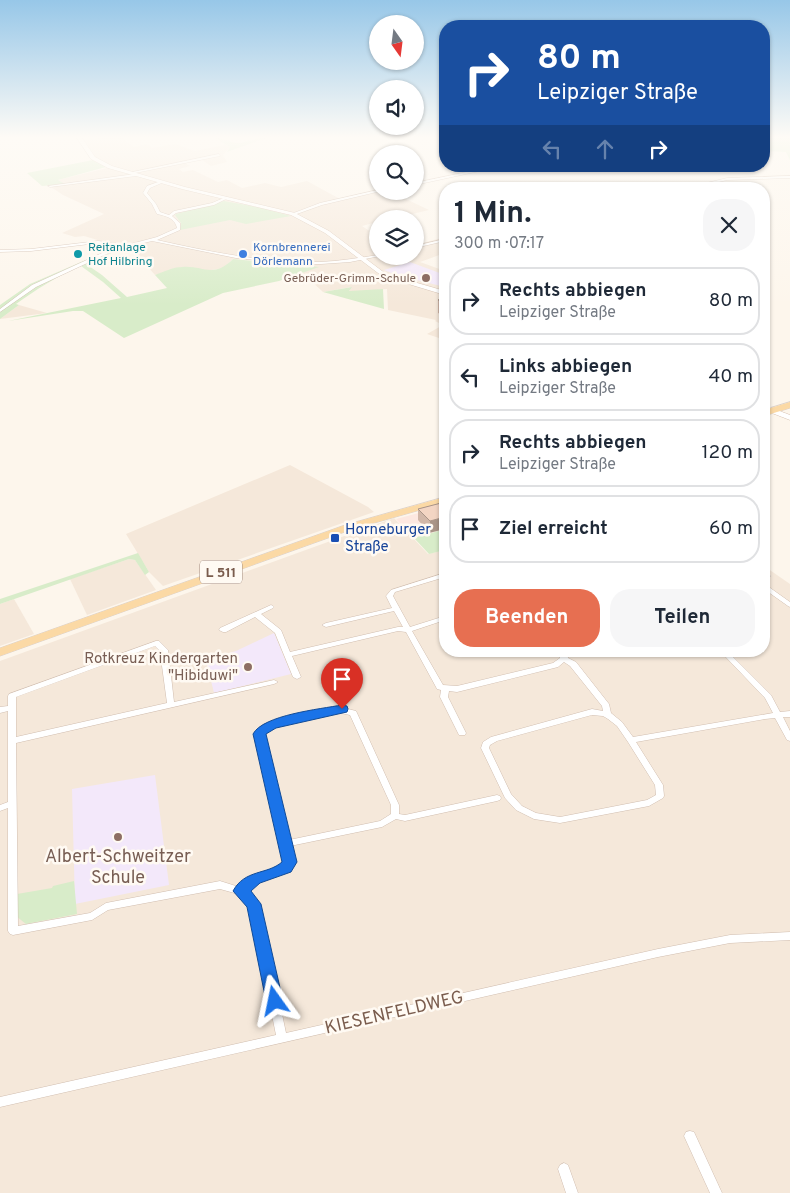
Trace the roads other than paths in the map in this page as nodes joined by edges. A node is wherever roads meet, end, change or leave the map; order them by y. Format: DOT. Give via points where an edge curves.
graph roads {
  1 [pos="146,194"];
  2 [pos="209,194"];
  3 [pos="367,194"];
  4 [pos="226,198"];
  5 [pos="293,214"];
  6 [pos="170,216"];
  7 [pos="152,240"];
  8 [pos="439,241"];
  9 [pos="424,245"];
  10 [pos="122,246"];
  11 [pos="0,251"];
  12 [pos="369,258"];
  13 [pos="363,259"];
  14 [pos="439,291"];
  15 [pos="0,311"];
  16 [pos="790,405"];
  17 [pos="770,409"];
  18 [pos="770,411"];
  19 [pos="790,418"];
  20 [pos="439,502"];
  21 [pos="439,577"];
  22 [pos="770,590"];
  23 [pos="790,605"];
  24 [pos="271,608"];
  25 [pos="396,609"];
  26 [pos="256,614"];
  27 [pos="439,620"];
  28 [pos="326,625"];
  29 [pos="223,630"];
  30 [pos="408,630"];
  31 [pos="0,652"];
  32 [pos="288,655"];
  33 [pos="561,657"];
  34 [pos="565,657"];
  35 [pos="729,657"];
  36 [pos="297,677"];
  37 [pos="274,682"];
  38 [pos="445,689"];
  39 [pos="171,705"];
  40 [pos="12,708"];
  41 [pos="0,710"];
  42 [pos="607,713"];
  43 [pos="790,714"];
  44 [pos="778,715"];
  45 [pos="462,733"];
  46 [pos="790,738"];
  47 [pos="631,740"];
  48 [pos="12,741"];
  49 [pos="497,798"];
  50 [pos="12,804"];
  51 [pos="0,808"];
  52 [pos="395,816"];
  53 [pos="285,844"];
  54 [pos="241,891"];
  55 [pos="790,936"];
  56 [pos="282,1037"];
  57 [pos="0,1102"];
  58 [pos="690,1136"];
  59 [pos="564,1169"];
  60 [pos="572,1193"];
  61 [pos="716,1193"];
  1 -- 6 [label="street" via="158,213"];
  2 -- 4 [label="main road"];
  3 -- 5 [label="street"];
  4 -- 5 [label="main road"];
  4 -- 6 [label="street"];
  5 -- 13 [label="main road" via="322,228"];
  6 -- 7 [label="street" via="178,223 179,229"];
  7 -- 10 [label="street"];
  7 -- 13 [label="street" via="234,258 315,263"];
  8 -- 9 [label="street"];
  10 -- 11 [label="street" via="98,242"];
  10 -- 15 [label="street" via="34,286"];
  12 -- 13 [label="street"];
  13 -- 14 [label="main road" via="389,277"];
  16 -- 17 [label="main road"];
  18 -- 19 [label="main road"];
  20 -- 31 [label="main road, L 511" via="349,527"];
  21 -- 25 [label="street" via="391,592 389,597"];
  22 -- 23 [label="street"];
  24 -- 26 [label="street"];
  25 -- 28 [label="street"];
  25 -- 30 [label="street"];
  26 -- 29 [label="street"];
  26 -- 32 [label="street" via="278,632"];
  27 -- 30 [label="street"];
  30 -- 32 [label="street" via="398,629"];
  30 -- 38 [label="street" via="436,682"];
  32 -- 36 [label="street"];
  33 -- 38 [label="street" via="555,665 457,689"];
  34 -- 42 [label="street" via="606,706"];
  35 -- 44 [label="street" via="768,697"];
  37 -- 39 [label="street"];
  38 -- 45 [label="street" via="444,697"];
  39 -- 40 [label="street" via="164,650 156,643 12,696"];
  39 -- 48 [label="street"];
  40 -- 41 [label="street"];
  40 -- 48 [label="street"];
  42 -- 47 [label="street" via="617,720"];
  42 -- 47 [label="street" via="592,712 486,744 485,753 514,802 534,816 560,820 656,800 660,796 659,785"];
  43 -- 44 [label="street"];
  44 -- 46 [label="street"];
  44 -- 47 [label="street"];
  48 -- 50 [label="street"];
  49 -- 52 [label="street" via="405,818"];
  50 -- 51 [label="street"];
  50 -- 54 [label="street" via="12,931 92,916 106,907 212,886 228,886"];
  52 -- 53 [label="street" via="382,824"];
  52 -- 53 [label="street" via="395,805 353,713 336,710 273,724 262,730 259,738"];
  53 -- 54 [label="street" via="290,862 286,868 255,878"];
  54 -- 56 [label="street" via="254,904"];
  55 -- 56 [label="street, KIESENFELDWEG" via="730,939 658,953"];
  56 -- 57 [label="street, KIESENFELDWEG"];
  58 -- 61 [label="street"];
  59 -- 60 [label="street"];
}
